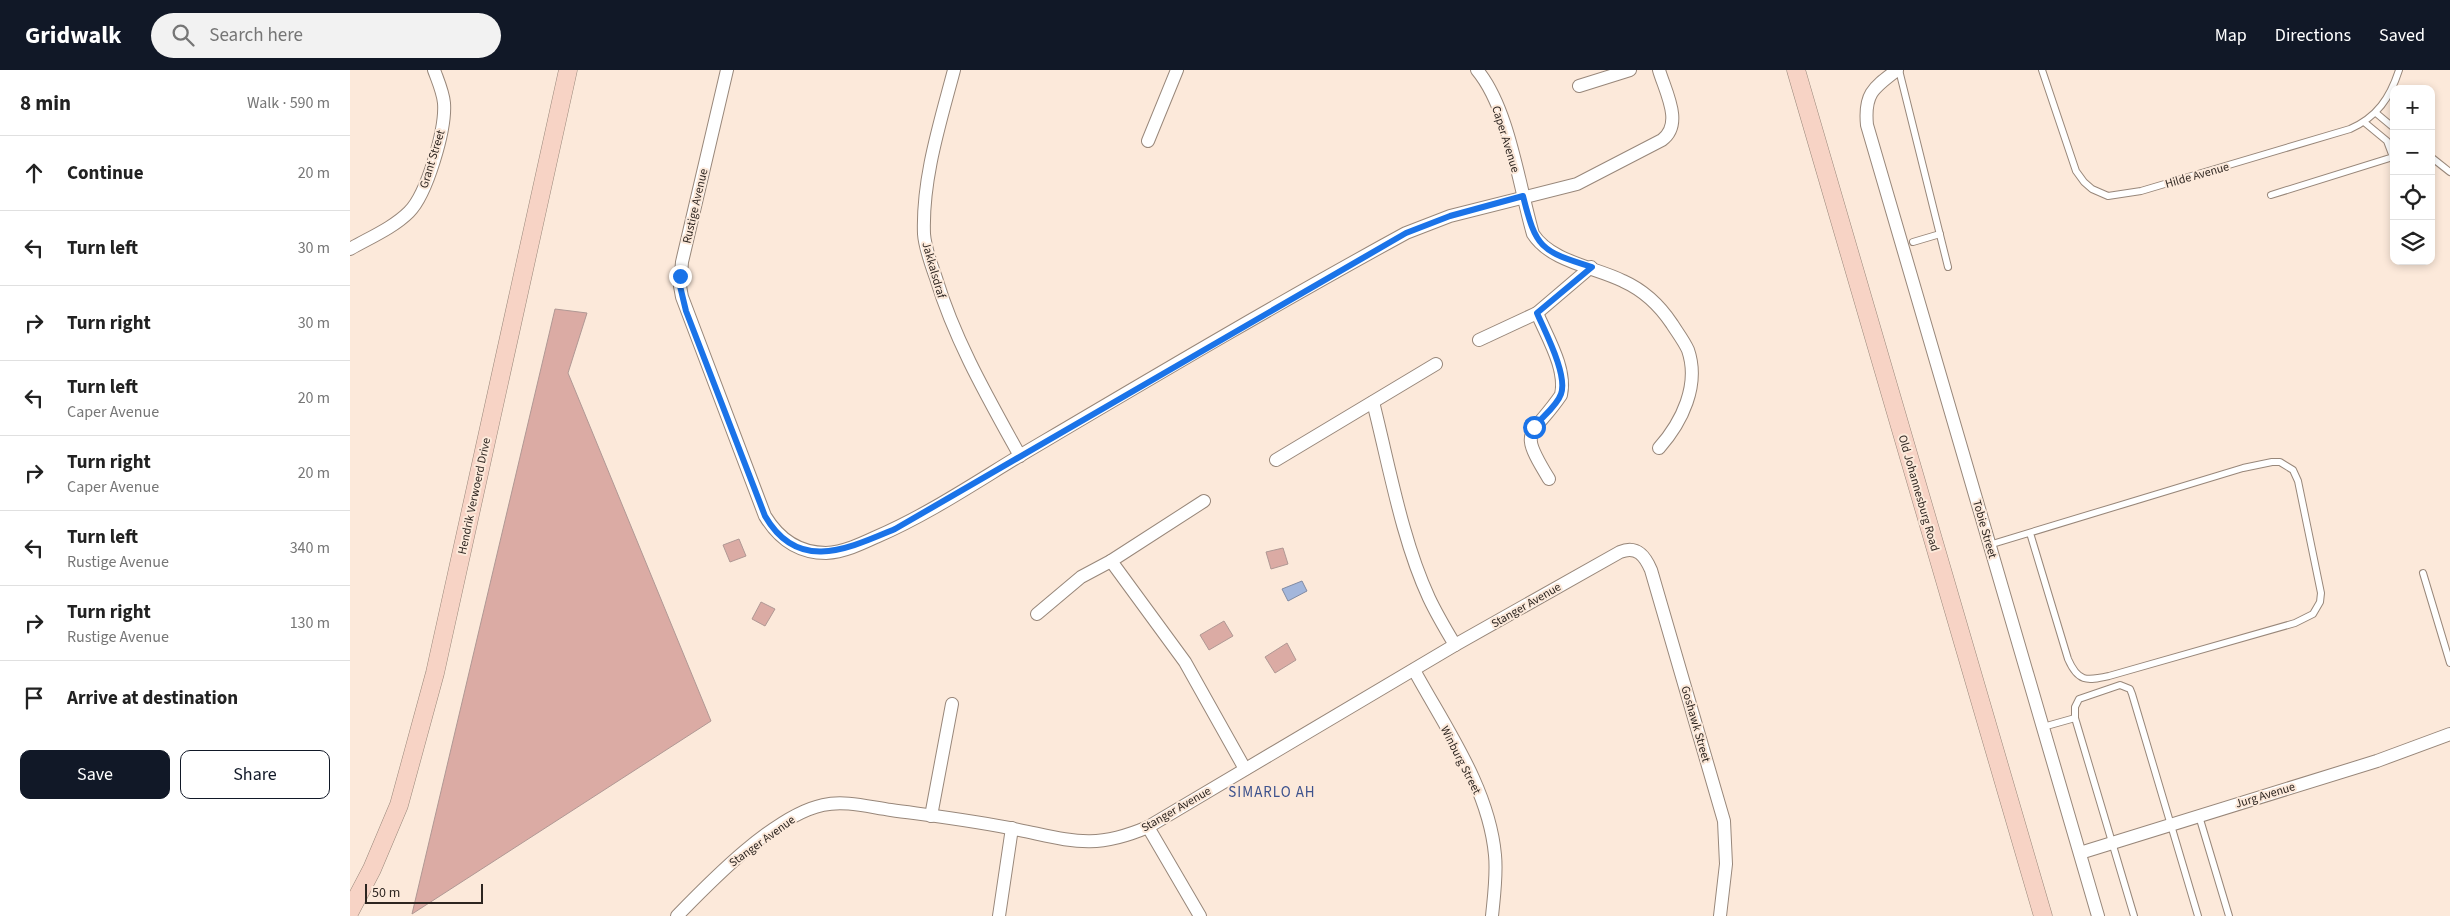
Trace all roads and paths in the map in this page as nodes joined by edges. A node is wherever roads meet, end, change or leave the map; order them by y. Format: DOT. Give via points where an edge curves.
graph roads {
  1 [pos="434,70"];
  2 [pos="568,70"];
  3 [pos="727,70"];
  4 [pos="954,70"];
  5 [pos="1177,70"];
  6 [pos="1477,70"];
  7 [pos="1630,70"];
  8 [pos="1658,70"];
  9 [pos="1796,70"];
  10 [pos="1898,70"];
  11 [pos="2042,70"];
  12 [pos="2399,70"];
  13 [pos="1579,86"];
  14 [pos="2376,113"];
  15 [pos="2364,122"];
  16 [pos="2390,125"];
  17 [pos="1148,141"];
  18 [pos="2390,148"];
  19 [pos="2390,159"];
  20 [pos="2435,160"];
  21 [pos="2450,172"];
  22 [pos="2271,195"];
  23 [pos="1523,196"];
  24 [pos="1940,234"];
  25 [pos="1912,242"];
  26 [pos="350,250"];
  27 [pos="1592,267"];
  28 [pos="1948,267"];
  29 [pos="1537,313"];
  30 [pos="1479,340"];
  31 [pos="1436,364"];
  32 [pos="1373,402"];
  33 [pos="1659,448"];
  34 [pos="1020,456"];
  35 [pos="1276,460"];
  36 [pos="1550,479"];
  37 [pos="1204,501"];
  38 [pos="2030,533"];
  39 [pos="1990,545"];
  40 [pos="1626,549"];
  41 [pos="1111,561"];
  42 [pos="2423,573"];
  43 [pos="1037,614"];
  44 [pos="1456,645"];
  45 [pos="2450,663"];
  46 [pos="1414,670"];
  47 [pos="952,704"];
  48 [pos="2075,718"];
  49 [pos="2043,727"];
  50 [pos="2450,734"];
  51 [pos="1245,768"];
  52 [pos="931,816"];
  53 [pos="2198,816"];
  54 [pos="2169,825"];
  55 [pos="1148,826"];
  56 [pos="1012,828"];
  57 [pos="2113,842"];
  58 [pos="2080,853"];
  59 [pos="350,911"];
  60 [pos="676,916"];
  61 [pos="999,916"];
  62 [pos="1200,916"];
  63 [pos="1492,916"];
  64 [pos="1720,916"];
  65 [pos="2043,916"];
  66 [pos="2098,916"];
  67 [pos="2134,916"];
  68 [pos="2198,916"];
  69 [pos="2229,916"];
  1 -- 26 [label="street, Grant Street" via="444,103 443,123 428,178 418,200 396,222"];
  2 -- 59 [label="main road, Hendrik Verwoerd Drive" via="435,673 399,805"];
  3 -- 34 [label="street, Rustige Avenue" via="682,262 680,286 686,311 772,527 779,536 797,547 826,553 844,550 904,524"];
  4 -- 34 [label="street, Jakkalsdraf" via="936,138 924,207 924,236 947,311 976,377"];
  5 -- 17 [label="street"];
  6 -- 23 [label="street, Caper Avenue" via="1493,96"];
  7 -- 13 [label="street"];
  8 -- 23 [label="street, Rustige Avenue" via="1673,117 1668,136 1577,184"];
  9 -- 65 [label="main road, Old Johannesburg Road"];
  10 -- 24 [label="lane"];
  10 -- 39 [label="street, Tobie Street" via="1875,87 1868,97 1865,110 1871,143"];
  11 -- 15 [label="lane, Hilde Avenue" via="2076,171 2092,189 2108,196 2141,192 2183,180"];
  12 -- 14 [label="lane, Hilde Avenue"];
  14 -- 15 [label="lane, Hilde Avenue"];
  14 -- 16 [label="lane"];
  15 -- 18 [label="lane" via="2387,141"];
  19 -- 22 [label="lane"];
  20 -- 21 [label="lane"];
  23 -- 27 [label="street, Caper Avenue" via="1533,234 1542,247"];
  23 -- 34 [label="street, Rustige Avenue" via="1450,216 1406,233"];
  24 -- 25 [label="lane"];
  24 -- 28 [label="lane"];
  27 -- 29 [label="street"];
  27 -- 33 [label="street, Caper Avenue" via="1625,281 1653,301 1687,348 1692,372 1686,407 1674,432"];
  29 -- 30 [label="street"];
  29 -- 36 [label="street" via="1560,369 1562,382 1561,395 1534,427 1530,442 1534,455"];
  31 -- 32 [label="street"];
  32 -- 35 [label="street"];
  32 -- 44 [label="street" via="1402,520 1416,562 1428,596"];
  37 -- 41 [label="street"];
  38 -- 38 [label="lane" via="2068,659 2072,670 2083,679 2109,676 2296,623 2314,614 2320,602 2319,582 2298,481 2293,470 2280,462 2243,468"];
  38 -- 39 [label="lane"];
  39 -- 49 [label="street, Tobie Street"];
  40 -- 44 [label="street, Stanger Avenue"];
  40 -- 64 [label="street, Goshawk Street" via="1640,552 1651,570 1717,796 1726,840"];
  41 -- 43 [label="street" via="1075,582"];
  41 -- 51 [label="street" via="1184,662"];
  42 -- 45 [label="lane"];
  44 -- 46 [label="street, Stanger Avenue"];
  46 -- 51 [label="street, Stanger Avenue"];
  46 -- 63 [label="street, Winburg Street" via="1472,776 1482,803 1495,853"];
  47 -- 52 [label="street"];
  48 -- 49 [label="lane"];
  48 -- 54 [label="lane" via="2079,699 2120,685 2130,689"];
  48 -- 57 [label="lane"];
  49 -- 58 [label="street, Tobie Street"];
  50 -- 53 [label="street, Jurg Avenue" via="2377,761"];
  51 -- 55 [label="street, Stanger Avenue"];
  52 -- 56 [label="street, Stanger Avenue"];
  52 -- 60 [label="street, Stanger Avenue" via="839,803 814,808 779,826 722,870"];
  53 -- 54 [label="street, Jurg Avenue"];
  53 -- 69 [label="lane"];
  54 -- 57 [label="street, Jurg Avenue"];
  54 -- 68 [label="lane"];
  55 -- 56 [label="street, Stanger Avenue" via="1115,839 1090,842"];
  55 -- 62 [label="street"];
  56 -- 61 [label="street"];
  57 -- 58 [label="street, Jurg Avenue"];
  57 -- 67 [label="lane"];
  58 -- 66 [label="street, Tobie Street"];
}
